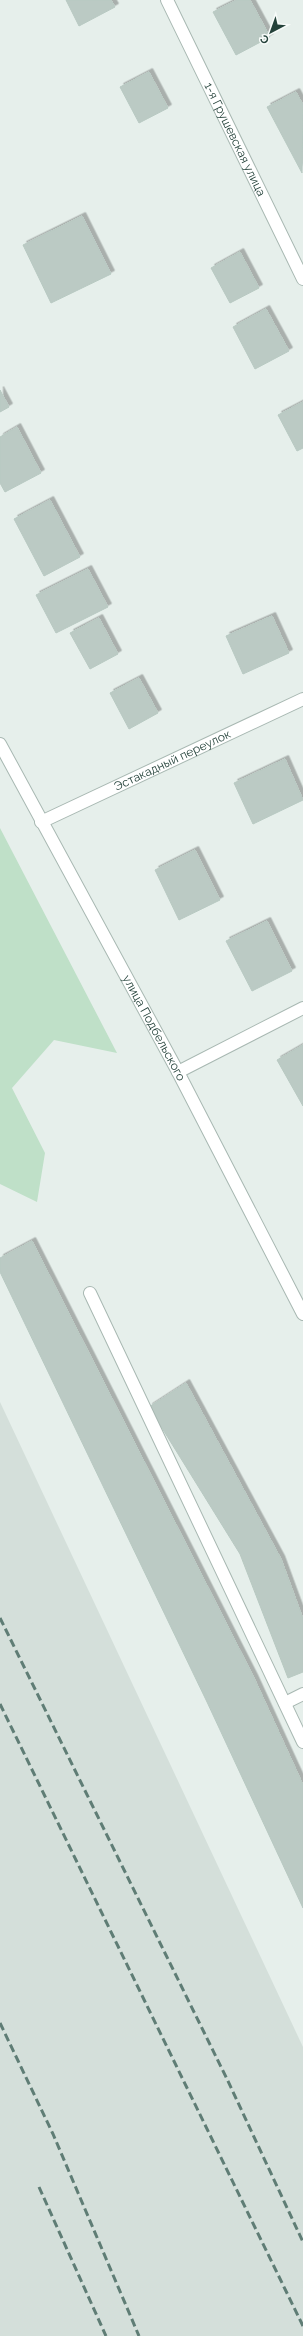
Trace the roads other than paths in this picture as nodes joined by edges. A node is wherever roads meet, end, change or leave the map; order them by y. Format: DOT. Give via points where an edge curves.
graph roads {
  1 [pos="167,0"];
  2 [pos="303,279"];
  3 [pos="303,699"];
  4 [pos="0,744"];
  5 [pos="41,822"];
  6 [pos="303,1008"];
  7 [pos="178,1072"];
  8 [pos="90,1293"];
  9 [pos="303,1314"];
  10 [pos="303,1694"];
  11 [pos="285,1703"];
  12 [pos="303,1742"];
  1 -- 2 [label="street, 1-я Грушевская улица"];
  3 -- 5 [label="street, Эстакадный переулок"];
  4 -- 5 [label="street, улица Подбельского"];
  5 -- 7 [label="street, улица Подбельского"];
  6 -- 7 [label="street"];
  7 -- 9 [label="street, улица Подбельского"];
  8 -- 11 [label="street"];
  10 -- 11 [label="street"];
  11 -- 12 [label="street"];
}
